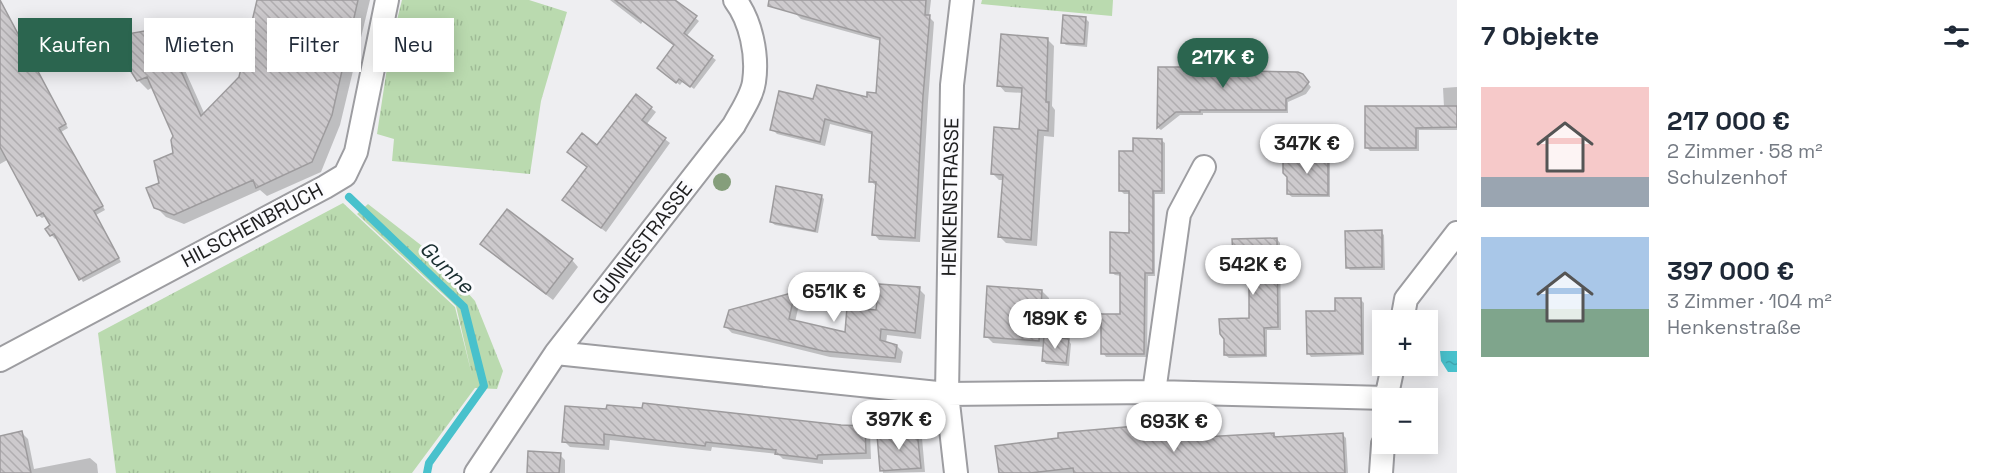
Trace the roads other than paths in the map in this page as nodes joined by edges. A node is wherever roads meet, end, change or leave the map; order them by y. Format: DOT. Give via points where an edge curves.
graph roads {
  1 [pos="387,0"];
  2 [pos="735,0"];
  3 [pos="962,0"];
  4 [pos="1204,167"];
  5 [pos="1457,233"];
  6 [pos="1404,310"];
  7 [pos="556,353"];
  8 [pos="0,360"];
  9 [pos="1154,392"];
  10 [pos="947,394"];
  11 [pos="1372,398"];
  12 [pos="1382,454"];
  13 [pos="476,473"];
  14 [pos="956,473"];
  15 [pos="1381,473"];
  1 -- 8 [label="street, HILSCHENBRUCH" via="356,152 345,174"];
  2 -- 7 [label="street, GUNNESTRASSE" via="742,9 755,52 754,84 734,125"];
  3 -- 10 [label="street, HENKENSTRASSE" via="952,85"];
  4 -- 9 [label="street" via="1179,214"];
  5 -- 6 [label="street" via="1407,299"];
  7 -- 10 [label="street"];
  7 -- 13 [label="street, GUNNESTRASSE"];
  9 -- 10 [label="street"];
  9 -- 11 [label="street"];
  10 -- 14 [label="street, HENKENSTRASSE"];
  12 -- 15 [label="street"];
}
